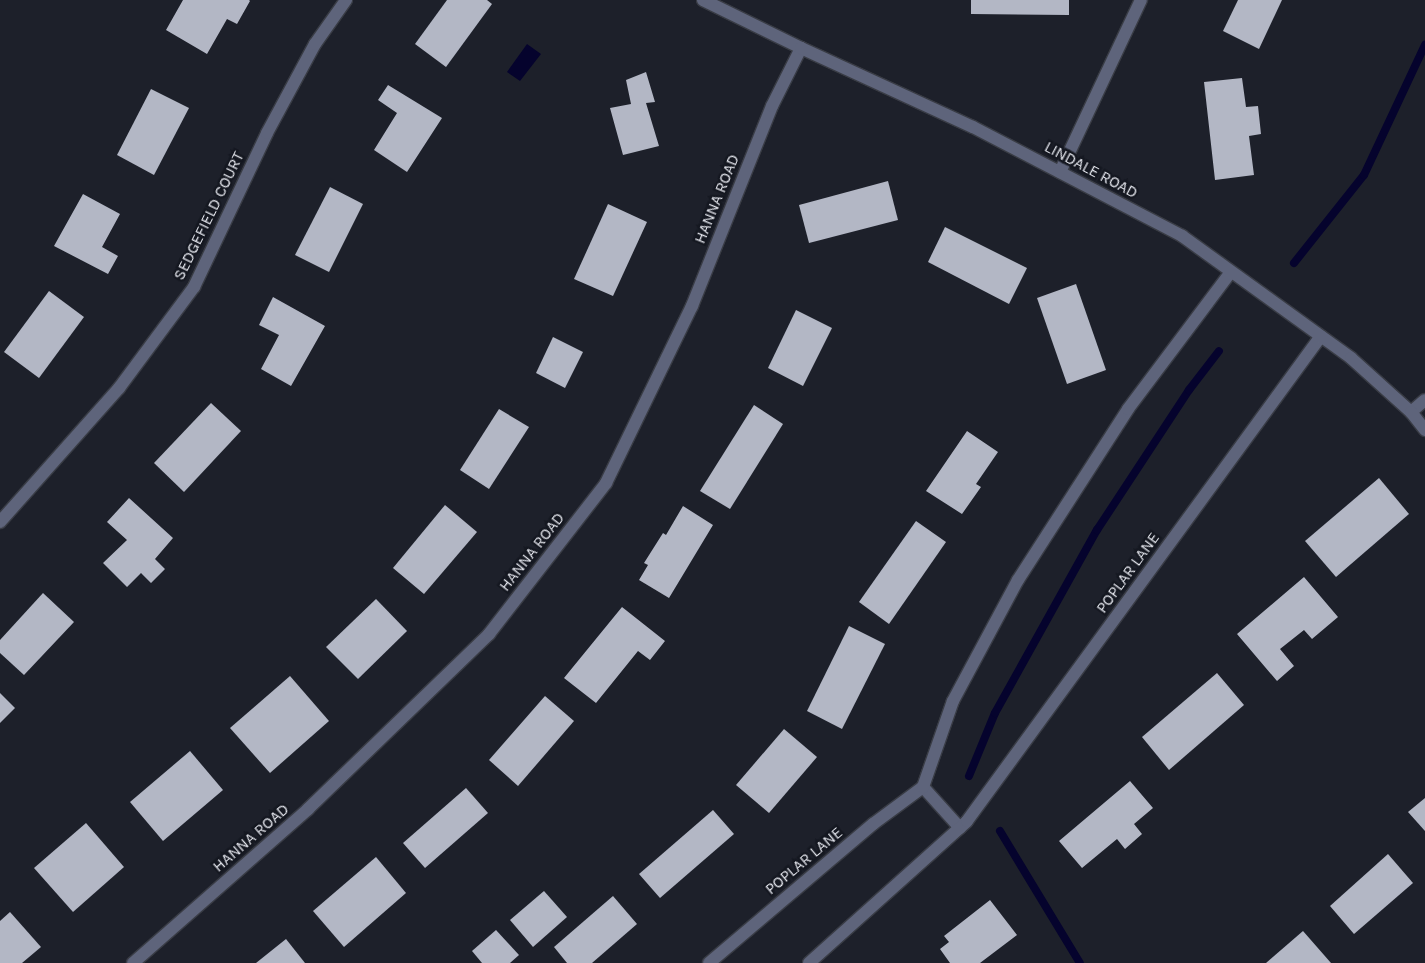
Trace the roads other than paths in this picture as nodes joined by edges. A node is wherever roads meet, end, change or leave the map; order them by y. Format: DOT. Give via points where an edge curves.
graph roads {
  1 [pos="346,0"];
  2 [pos="703,0"];
  3 [pos="1141,0"];
  4 [pos="801,48"];
  5 [pos="1060,172"];
  6 [pos="1231,272"];
  7 [pos="1321,336"];
  8 [pos="1425,400"];
  9 [pos="1410,412"];
  10 [pos="1425,430"];
  11 [pos="0,522"];
  12 [pos="923,788"];
  13 [pos="960,828"];
  14 [pos="132,963"];
  15 [pos="709,963"];
  16 [pos="809,963"];
  1 -- 11 [label="street, SEDGEFIELD COURT" via="315,44 266,133 194,287 119,388"];
  2 -- 4 [label="street, LINDALE ROAD"];
  3 -- 5 [label="street"];
  4 -- 5 [label="street, LINDALE ROAD" via="973,127"];
  4 -- 14 [label="street, HANNA ROAD" via="772,106 692,306 606,483 489,634 308,809"];
  5 -- 6 [label="street, LINDALE ROAD" via="1182,236"];
  6 -- 7 [label="street, LINDALE ROAD"];
  6 -- 12 [label="street" via="1128,409 1018,580 952,701"];
  7 -- 9 [label="street, LINDALE ROAD" via="1351,358"];
  7 -- 13 [label="street, POPLAR LANE"];
  8 -- 9 [label="street"];
  9 -- 10 [label="street, LINDALE ROAD"];
  12 -- 13 [label="street"];
  12 -- 15 [label="street, POPLAR LANE" via="874,824"];
  13 -- 16 [label="street, POPLAR LANE"];
}
